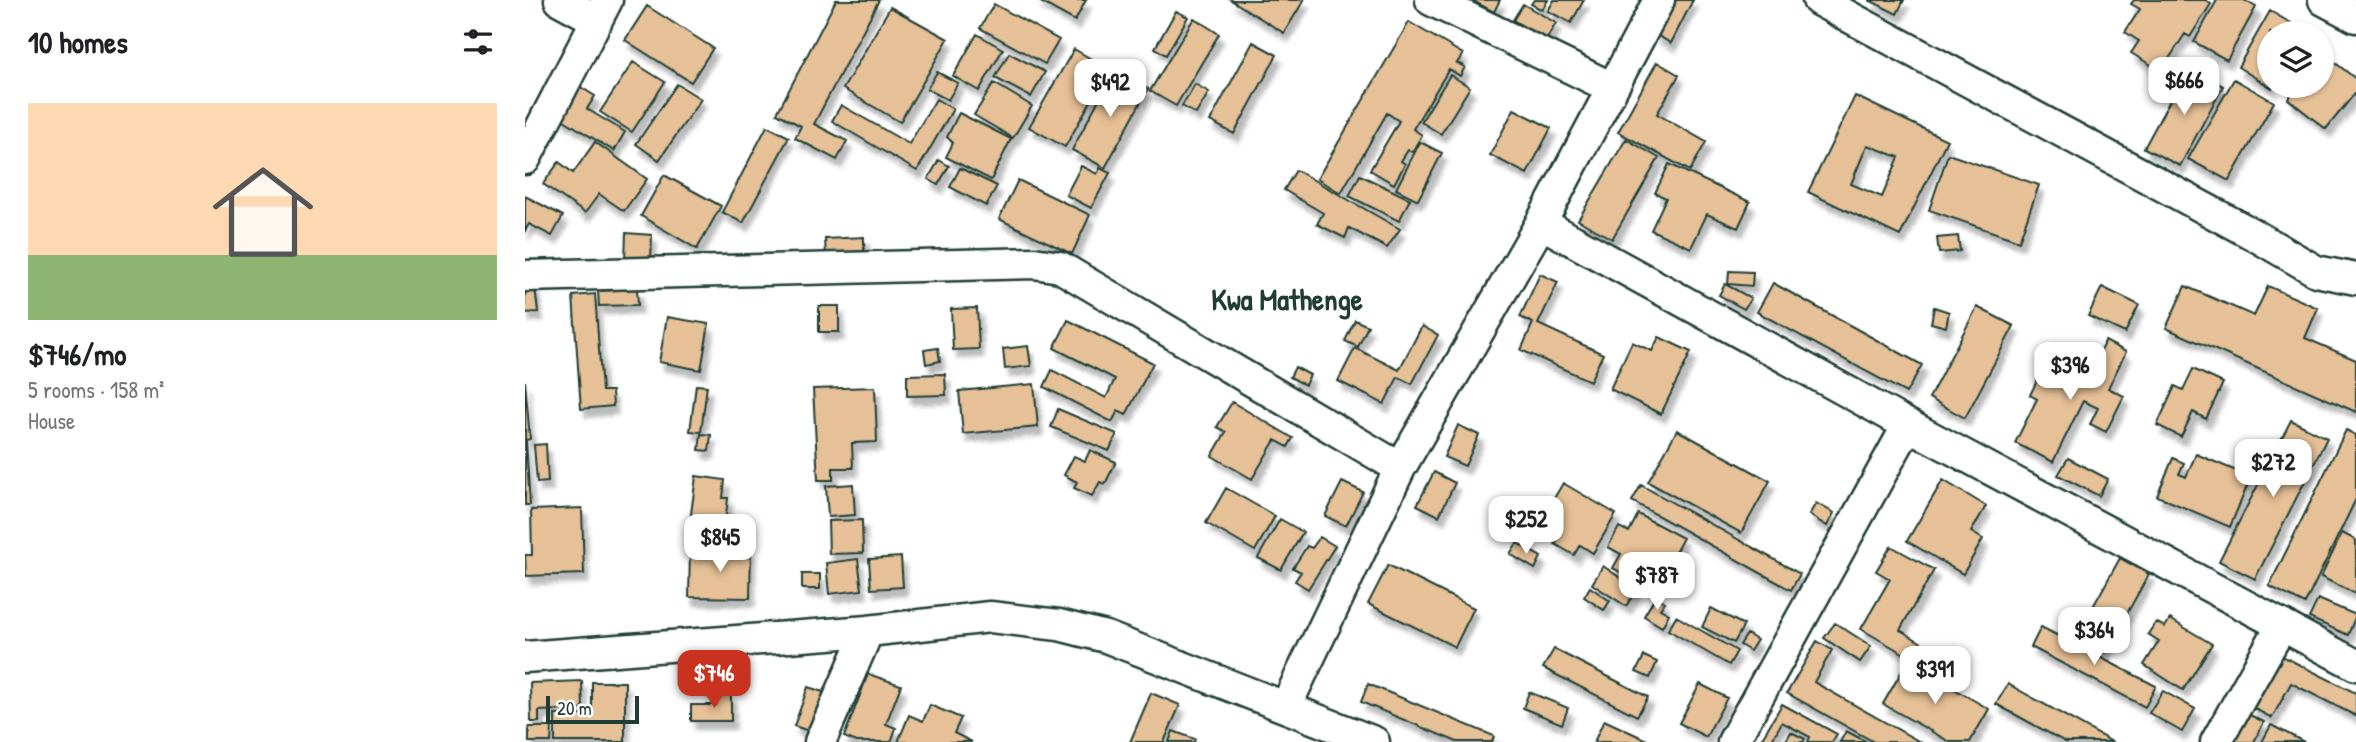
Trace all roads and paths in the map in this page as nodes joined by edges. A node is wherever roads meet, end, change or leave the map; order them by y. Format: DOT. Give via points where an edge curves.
graph roads {
  1 [pos="560,0"];
  2 [pos="1431,0"];
  3 [pos="1659,0"];
  4 [pos="1818,0"];
  5 [pos="2324,0"];
  6 [pos="602,10"];
  7 [pos="2356,17"];
  8 [pos="1612,88"];
  9 [pos="525,159"];
  10 [pos="1541,223"];
  11 [pos="525,276"];
  12 [pos="2356,279"];
  13 [pos="1908,425"];
  14 [pos="1400,468"];
  15 [pos="2282,625"];
  16 [pos="868,631"];
  17 [pos="525,657"];
  18 [pos="2356,665"];
  19 [pos="1286,706"];
  20 [pos="820,742"];
  21 [pos="1374,742"];
  22 [pos="1733,742"];
  23 [pos="2216,742"];
  1 -- 6 [label="street"];
  2 -- 8 [label="street"];
  3 -- 8 [label="street"];
  4 -- 12 [label="street" via="2316,271"];
  5 -- 7 [label="street"];
  6 -- 9 [label="street"];
  8 -- 10 [label="street"];
  10 -- 13 [label="street"];
  10 -- 14 [label="street"];
  11 -- 14 [label="street" via="1021,263 1061,267"];
  13 -- 15 [label="street"];
  13 -- 22 [label="street"];
  14 -- 19 [label="street"];
  15 -- 18 [label="street"];
  15 -- 23 [label="street"];
  16 -- 17 [label="street"];
  16 -- 19 [label="street" via="990,617 1059,625 1106,637"];
  16 -- 20 [label="street"];
  19 -- 21 [label="street"];
}
